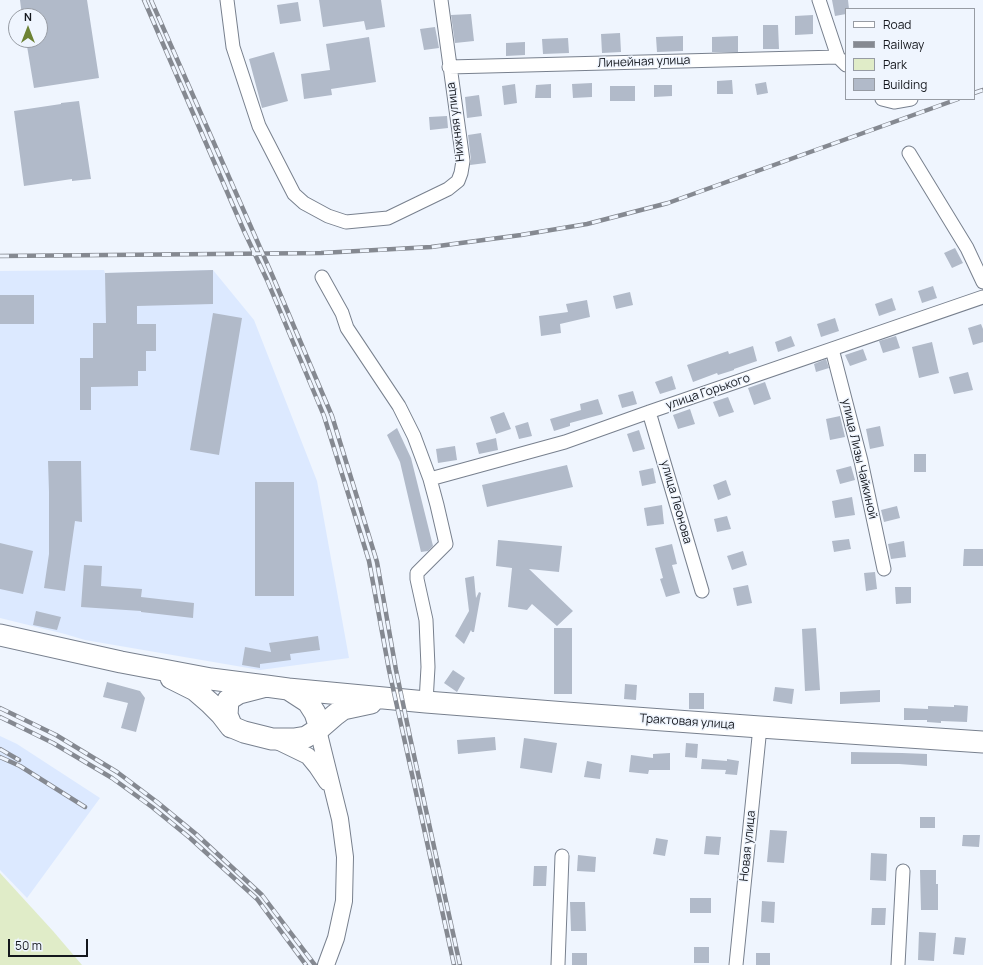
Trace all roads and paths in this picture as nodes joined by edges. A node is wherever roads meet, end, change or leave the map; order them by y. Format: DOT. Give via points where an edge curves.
graph roads {
  1 [pos="227,0"];
  2 [pos="441,0"];
  3 [pos="819,0"];
  4 [pos="842,61"];
  5 [pos="449,67"];
  6 [pos="886,100"];
  7 [pos="905,100"];
  8 [pos="909,153"];
  9 [pos="322,277"];
  10 [pos="983,282"];
  11 [pos="983,297"];
  12 [pos="832,349"];
  13 [pos="649,412"];
  14 [pos="430,479"];
  15 [pos="884,570"];
  16 [pos="702,592"];
  17 [pos="0,635"];
  18 [pos="121,662"];
  19 [pos="266,686"];
  20 [pos="288,690"];
  21 [pos="391,699"];
  22 [pos="426,702"];
  23 [pos="232,727"];
  24 [pos="760,727"];
  25 [pos="319,729"];
  26 [pos="272,739"];
  27 [pos="983,742"];
  28 [pos="334,794"];
  29 [pos="562,856"];
  30 [pos="903,871"];
  31 [pos="326,965"];
  32 [pos="558,965"];
  33 [pos="736,965"];
  34 [pos="898,965"];
  1 -- 5 [label="street, Нижняя улица" via="233,47 259,126 294,194 304,203 328,216 346,222 388,218 448,189 458,181 462,161"];
  2 -- 5 [label="street, Нижняя улица"];
  3 -- 4 [label="street"];
  4 -- 5 [label="street, Линейная улица"];
  6 -- 7 [label="street"];
  8 -- 10 [label="street" via="967,248"];
  9 -- 14 [label="street" via="342,313 347,328 399,406 414,436"];
  11 -- 12 [label="street, улица Горького"];
  12 -- 13 [label="street, улица Горького"];
  12 -- 15 [label="street, улица Лизы Чайкиной" via="861,461"];
  13 -- 14 [label="street, улица Горького" via="566,442"];
  13 -- 16 [label="street, улица Леонова"];
  14 -- 22 [label="street" via="446,544 418,573 417,579 426,620"];
  17 -- 18 [label="highway"];
  18 -- 19 [label="highway, Трактовая улица" via="211,679"];
  18 -- 23 [label="highway" via="168,676 195,690"];
  19 -- 20 [label="highway, Трактовая улица"];
  19 -- 23 [label="highway" via="239,692 228,700 227,715"];
  20 -- 21 [label="highway, Трактовая улица"];
  20 -- 25 [label="highway" via="308,702 315,713"];
  21 -- 22 [label="highway, Трактовая улица"];
  21 -- 25 [label="highway" via="343,709"];
  22 -- 24 [label="highway, Трактовая улица"];
  23 -- 26 [label="highway"];
  24 -- 27 [label="highway, Трактовая улица"];
  24 -- 33 [label="street, Новая улица"];
  25 -- 26 [label="highway" via="306,737"];
  25 -- 28 [label="street"];
  26 -- 28 [label="street" via="308,756"];
  28 -- 31 [label="street" via="345,857 344,901 336,938"];
  29 -- 32 [label="street"];
  30 -- 34 [label="street"];
}
